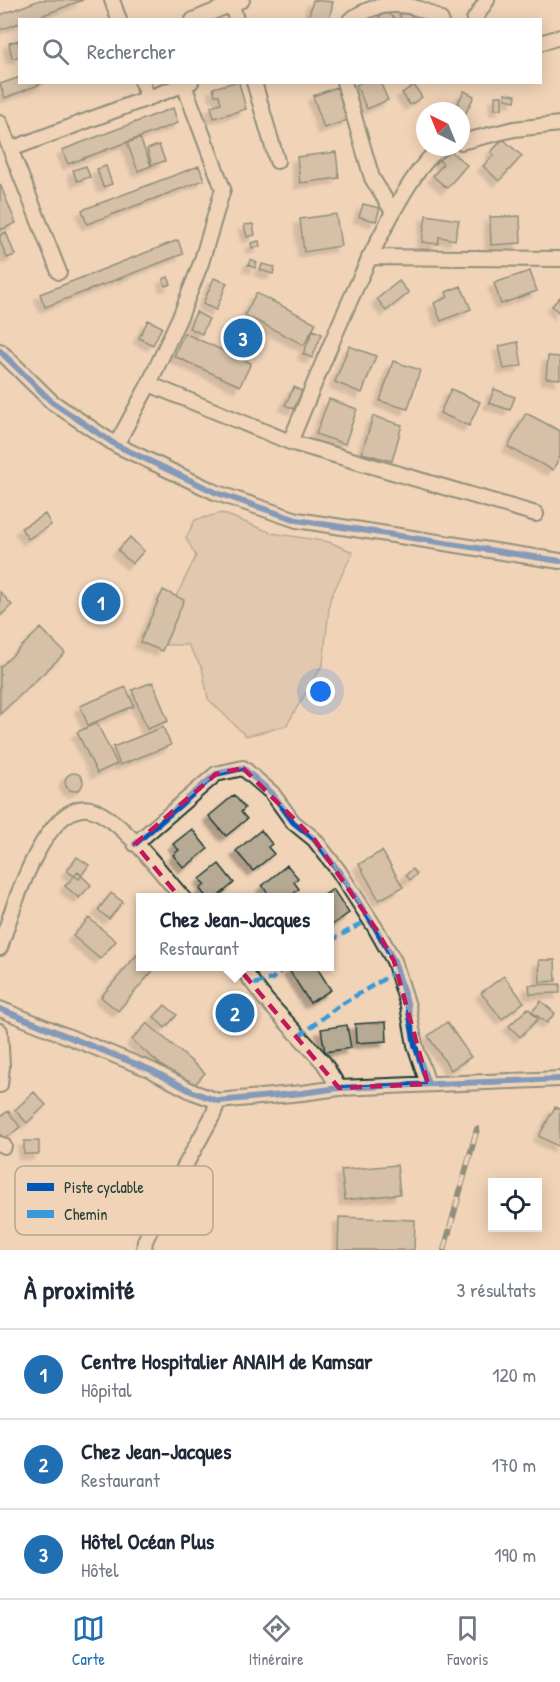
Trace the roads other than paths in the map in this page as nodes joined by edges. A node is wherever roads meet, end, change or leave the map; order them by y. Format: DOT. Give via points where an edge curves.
graph roads {
  1 [pos="112,0"];
  2 [pos="488,0"];
  3 [pos="237,2"];
  4 [pos="118,18"];
  5 [pos="199,18"];
  6 [pos="236,18"];
  7 [pos="353,18"];
  8 [pos="438,18"];
  9 [pos="475,18"];
  10 [pos="560,38"];
  11 [pos="542,42"];
  12 [pos="143,84"];
  13 [pos="188,84"];
  14 [pos="255,84"];
  15 [pos="345,84"];
  16 [pos="148,98"];
  17 [pos="0,123"];
  18 [pos="560,124"];
  19 [pos="470,140"];
  20 [pos="11,149"];
  21 [pos="431,156"];
  22 [pos="277,161"];
  23 [pos="393,212"];
  24 [pos="369,257"];
  25 [pos="560,259"];
  26 [pos="59,272"];
  27 [pos="0,351"];
  28 [pos="149,384"];
  29 [pos="290,442"];
  30 [pos="116,445"];
  31 [pos="536,514"];
  32 [pos="560,561"];
  33 [pos="135,844"];
  34 [pos="179,893"];
  35 [pos="0,948"];
  36 [pos="244,971"];
  37 [pos="0,1010"];
  38 [pos="0,1031"];
  39 [pos="560,1079"];
  40 [pos="428,1084"];
  41 [pos="0,1085"];
  42 [pos="339,1088"];
  43 [pos="218,1101"];
  44 [pos="185,1166"];
  1 -- 4 [label="street"];
  2 -- 9 [label="street"];
  3 -- 5 [label="street"];
  3 -- 6 [label="street"];
  7 -- 8 [label="street" via="385,1 396,1 423,8"];
  10 -- 11 [label="street"];
  12 -- 16 [label="street"];
  13 -- 16 [label="street"];
  13 -- 28 [label="street" via="223,189 201,263"];
  14 -- 22 [label="street"];
  15 -- 23 [label="street" via="372,178"];
  16 -- 20 [label="street"];
  17 -- 20 [label="street"];
  18 -- 19 [label="street" via="514,129"];
  20 -- 26 [label="street"];
  21 -- 23 [label="street"];
  23 -- 24 [label="street"];
  24 -- 25 [label="street"];
  24 -- 29 [label="street"];
  27 -- 30 [label="street" via="52,402"];
  28 -- 29 [label="street"];
  28 -- 30 [label="street"];
  29 -- 31 [label="street"];
  30 -- 32 [label="street" via="217,493 297,520"];
  33 -- 34 [label="street"];
  33 -- 35 [label="street" via="97,812 82,808 65,814 43,841 14,902"];
  33 -- 40 [label="street" via="216,774 243,768 314,839 380,936 398,971"];
  36 -- 42 [label="street" via="324,1063"];
  37 -- 43 [label="street"];
  38 -- 41 [label="street"];
  39 -- 40 [label="street"];
  40 -- 42 [label="street"];
  42 -- 43 [label="street"];
  43 -- 44 [label="street"];
}
